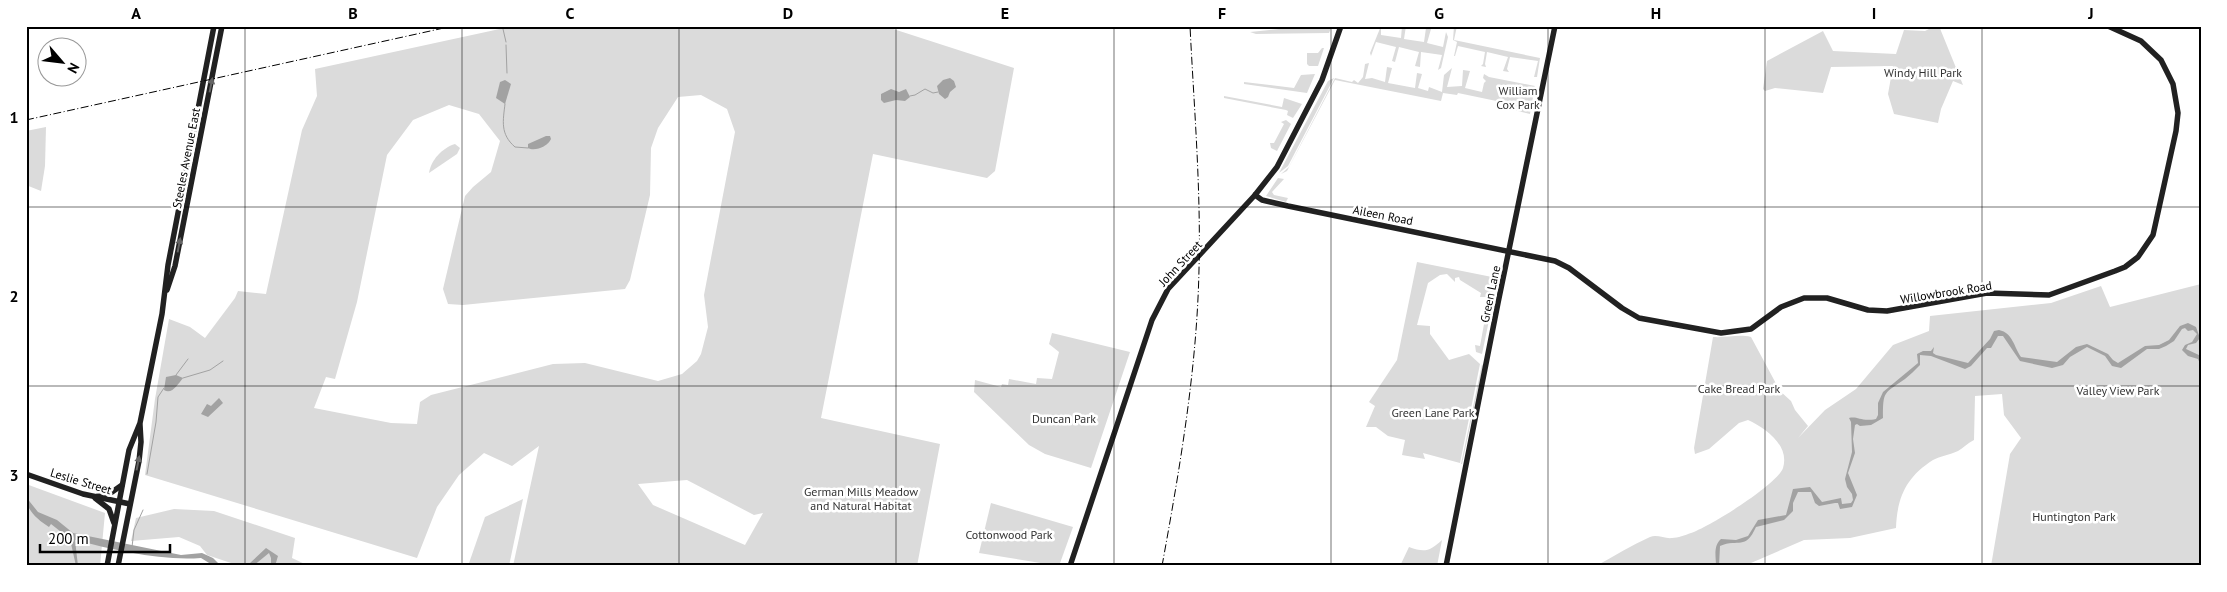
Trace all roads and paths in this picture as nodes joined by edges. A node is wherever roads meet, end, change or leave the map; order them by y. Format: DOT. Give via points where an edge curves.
graph roads {
  1 [pos="214,26"];
  2 [pos="222,26"];
  3 [pos="1341,26"];
  4 [pos="1555,26"];
  5 [pos="2108,26"];
  6 [pos="1255,196"];
  7 [pos="1509,251"];
  8 [pos="166,292"];
  9 [pos="140,422"];
  10 [pos="26,474"];
  11 [pos="122,485"];
  12 [pos="94,496"];
  13 [pos="119,502"];
  14 [pos="130,504"];
  15 [pos="115,526"];
  16 [pos="107,566"];
  17 [pos="118,566"];
  18 [pos="1070,566"];
  19 [pos="1446,566"];
  1 -- 8 [label="main road, Steeles Avenue East" via="168,265"];
  8 -- 2 [label="main road, Steeles Avenue East, one-way" via="175,266"];
  3 -- 6 [label="main road, John Street" via="1319,87 1277,167"];
  4 -- 7 [label="main road, Green Lane"];
  5 -- 7 [label="main road, Willowbrook Road" via="2141,41 2165,66 2176,96 2177,125 2157,222 2148,244 2125,267 2063,292 2042,296 1987,293 1882,312 1810,297 1791,302 1751,329 1717,332 1639,318 1555,260"];
  6 -- 7 [label="main road, Aileen Road" via="1297,208"];
  6 -- 18 [label="main road, John Street" via="1163,296 1152,320"];
  7 -- 19 [label="main road, Green Lane"];
  8 -- 9 [label="main road, Steeles Avenue East"];
  9 -- 11 [label="main road, Steeles Avenue East" via="129,450"];
  14 -- 9 [label="main road, Steeles Avenue East, one-way" via="140,450"];
  10 -- 12 [label="main road, Leslie Street"];
  11 -- 12 [label="main road" via="112,492"];
  11 -- 13 [label="main road, Steeles Avenue East"];
  12 -- 13 [label="main road, Leslie Street"];
  12 -- 15 [label="main road" via="109,509"];
  13 -- 14 [label="main road, Leslie Street"];
  13 -- 15 [label="main road, Steeles Avenue East"];
  14 -- 17 [label="main road, Steeles Avenue East"];
  15 -- 16 [label="main road, Steeles Avenue East"];
}
